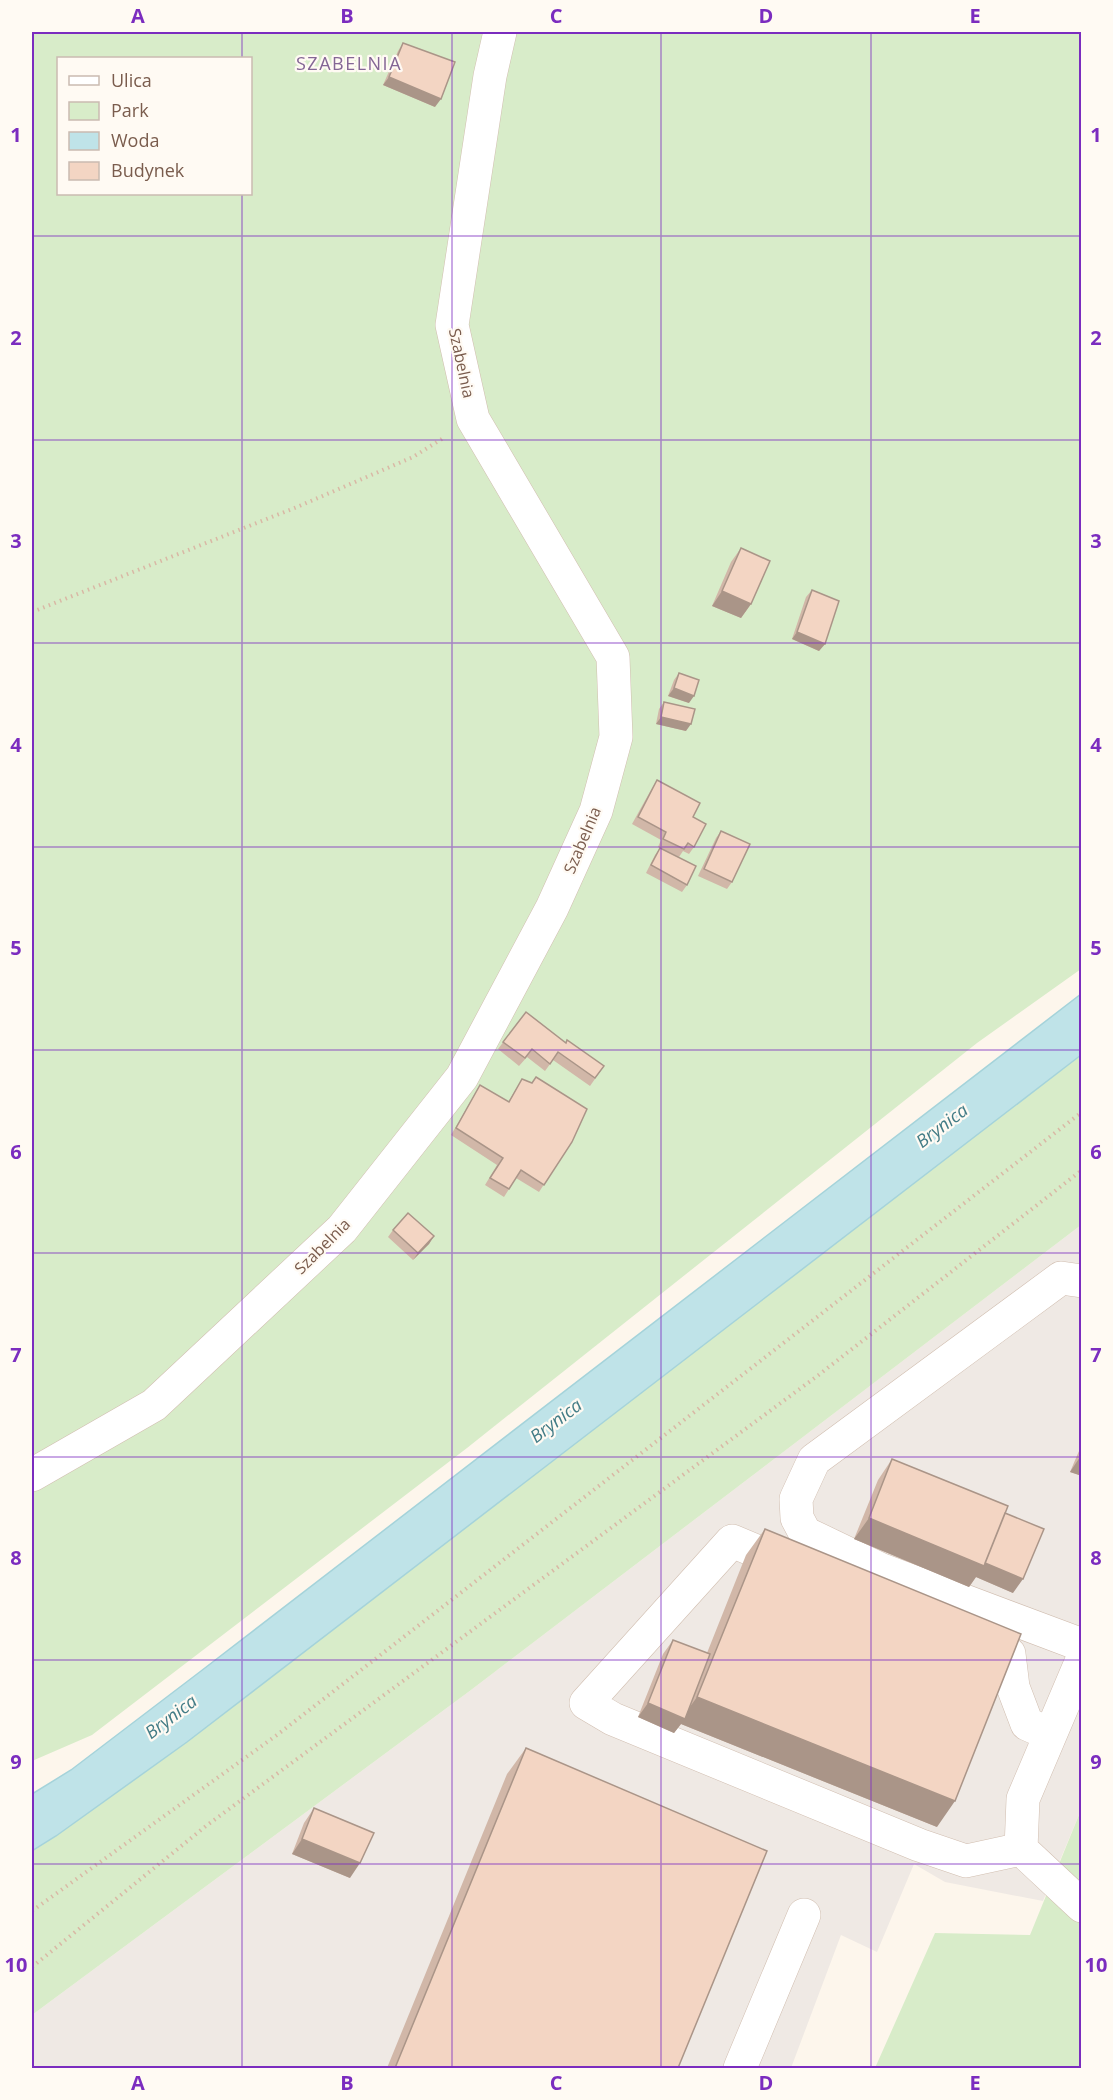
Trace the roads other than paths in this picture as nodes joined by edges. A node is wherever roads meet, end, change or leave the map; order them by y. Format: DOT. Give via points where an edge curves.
graph roads {
  1 [pos="500,32"];
  2 [pos="1082,1281"];
  3 [pos="32,1475"];
  4 [pos="820,1578"];
  5 [pos="954,1632"];
  6 [pos="1082,1645"];
  7 [pos="1082,1660"];
  8 [pos="1050,1734"];
  9 [pos="1021,1849"];
  10 [pos="1082,1906"];
  11 [pos="804,1915"];
  12 [pos="740,2068"];
  1 -- 3 [label="street, Szabelnia" via="452,325 473,419 613,657 616,737 596,811 552,908 462,1077 342,1229 154,1405"];
  2 -- 6 [label="street" via="1061,1278 814,1460 796,1499 797,1518 805,1533 882,1570"];
  4 -- 9 [label="street" via="732,1541 586,1703 613,1719 966,1861"];
  5 -- 8 [label="street" via="1009,1654 1013,1687 1027,1724"];
  7 -- 8 [label="street"];
  8 -- 9 [label="street" via="1023,1799"];
  9 -- 10 [label="street"];
  11 -- 12 [label="street"];
}
